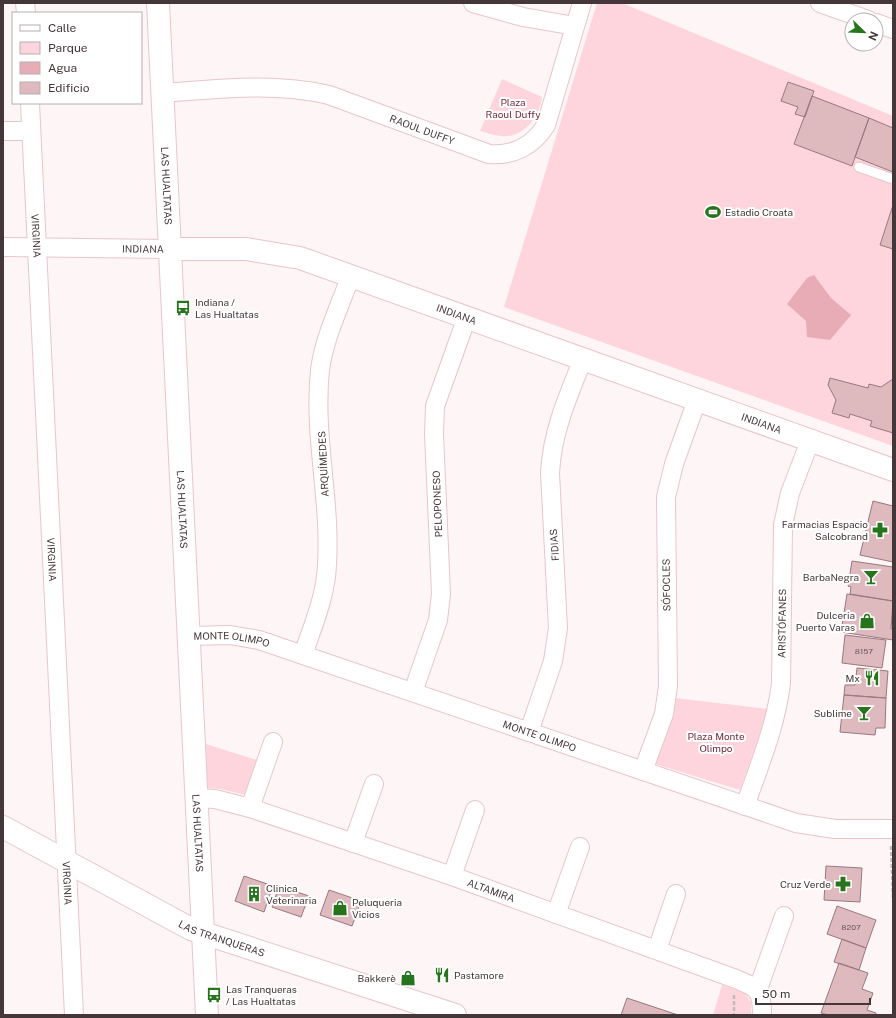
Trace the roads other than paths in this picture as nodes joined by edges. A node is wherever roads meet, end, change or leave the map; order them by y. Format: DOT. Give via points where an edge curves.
graph roads {
  1 [pos="158,3"];
  2 [pos="473,3"];
  3 [pos="582,3"];
  4 [pos="820,3"];
  5 [pos="845,12"];
  6 [pos="575,26"];
  7 [pos="162,93"];
  8 [pos="30,104"];
  9 [pos="3,131"];
  10 [pos="31,131"];
  11 [pos="859,167"];
  12 [pos="893,179"];
  13 [pos="3,247"];
  14 [pos="37,247"];
  15 [pos="170,249"];
  16 [pos="351,276"];
  17 [pos="467,317"];
  18 [pos="582,359"];
  19 [pos="697,400"];
  20 [pos="810,441"];
  21 [pos="893,470"];
  22 [pos="188,636"];
  23 [pos="303,655"];
  24 [pos="412,692"];
  25 [pos="528,732"];
  26 [pos="273,742"];
  27 [pos="643,771"];
  28 [pos="374,784"];
  29 [pos="195,798"];
  30 [pos="745,806"];
  31 [pos="250,808"];
  32 [pos="475,810"];
  33 [pos="3,827"];
  34 [pos="891,829"];
  35 [pos="353,843"];
  36 [pos="580,847"];
  37 [pos="65,861"];
  38 [pos="452,876"];
  39 [pos="676,894"];
  40 [pos="556,914"];
  41 [pos="784,916"];
  42 [pos="202,933"];
  43 [pos="657,950"];
  44 [pos="758,989"];
  45 [pos="74,1015"];
  46 [pos="206,1015"];
  47 [pos="455,1015"];
  48 [pos="762,1015"];
  1 -- 7 [label="street, LAS HUALTATAS"];
  2 -- 6 [label="street" via="523,17"];
  3 -- 6 [label="street, RAOUL DUFFY"];
  4 -- 5 [label="street"];
  6 -- 7 [label="street, RAOUL DUFFY" via="546,125 525,147 507,154 489,154 309,90 277,87"];
  7 -- 15 [label="street, LAS HUALTATAS"];
  8 -- 10 [label="street, VIRGINIA"];
  9 -- 10 [label="street"];
  10 -- 14 [label="street, VIRGINIA"];
  11 -- 12 [label="lane"];
  13 -- 14 [label="street, INDIANA"];
  14 -- 15 [label="street, INDIANA"];
  14 -- 37 [label="street, VIRGINIA"];
  15 -- 16 [label="street, INDIANA" via="266,251 300,258"];
  15 -- 22 [label="street, LAS HUALTATAS"];
  16 -- 17 [label="street, INDIANA"];
  16 -- 23 [label="street, ARQUÍMEDES" via="326,343 320,368 319,405 327,565 319,610"];
  17 -- 18 [label="street, INDIANA"];
  17 -- 24 [label="street, PELOPONESO" via="435,406 441,594 438,620"];
  18 -- 19 [label="street, INDIANA"];
  18 -- 25 [label="street, FIDIAS" via="559,423 551,454 558,628 553,661"];
  19 -- 20 [label="street, INDIANA"];
  19 -- 27 [label="street, SÓFOCLES" via="674,464 666,497 668,686 664,714"];
  20 -- 21 [label="street, INDIANA"];
  20 -- 30 [label="street, ARISTÓFANES" via="790,494 783,524 779,701"];
  22 -- 23 [label="street, MONTE OLIMPO" via="240,636"];
  22 -- 29 [label="street, LAS HUALTATAS"];
  23 -- 24 [label="street, MONTE OLIMPO"];
  24 -- 25 [label="street, MONTE OLIMPO"];
  25 -- 27 [label="street, MONTE OLIMPO"];
  26 -- 31 [label="street"];
  27 -- 30 [label="street, MONTE OLIMPO"];
  28 -- 35 [label="street"];
  29 -- 31 [label="street, ALTAMIRA" via="215,799"];
  29 -- 42 [label="street, LAS HUALTATAS"];
  30 -- 34 [label="street, MONTE OLIMPO" via="819,828"];
  31 -- 35 [label="street, ALTAMIRA"];
  32 -- 38 [label="street"];
  33 -- 37 [label="street, LAS TRANQUERAS"];
  35 -- 38 [label="street, ALTAMIRA"];
  36 -- 40 [label="street"];
  37 -- 42 [label="street, LAS TRANQUERAS" via="176,922"];
  37 -- 45 [label="street, VIRGINIA"];
  38 -- 40 [label="street, ALTAMIRA"];
  39 -- 43 [label="street"];
  40 -- 43 [label="street, ALTAMIRA"];
  41 -- 44 [label="street"];
  42 -- 46 [label="street, LAS HUALTATAS"];
  42 -- 47 [label="street, LAS TRANQUERAS"];
  43 -- 44 [label="street, ALTAMIRA"];
  44 -- 48 [label="street" via="761,995"];
}
